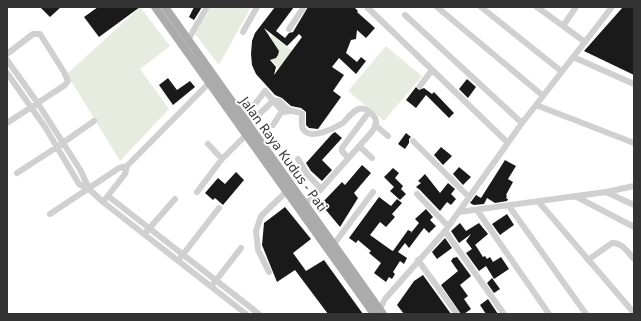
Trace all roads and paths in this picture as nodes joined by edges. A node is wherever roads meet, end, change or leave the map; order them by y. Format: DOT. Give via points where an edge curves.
graph roads {
  1 [pos="155,7"];
  2 [pos="165,7"];
  3 [pos="207,7"];
  4 [pos="257,7"];
  5 [pos="304,7"];
  6 [pos="368,7"];
  7 [pos="437,7"];
  8 [pos="480,7"];
  9 [pos="537,7"];
  10 [pos="576,7"];
  11 [pos="612,7"];
  12 [pos="405,15"];
  13 [pos="563,26"];
  14 [pos="289,29"];
  15 [pos="243,32"];
  16 [pos="188,40"];
  17 [pos="585,42"];
  18 [pos="7,54"];
  19 [pos="573,56"];
  20 [pos="7,60"];
  21 [pos="432,70"];
  22 [pos="561,72"];
  23 [pos="7,74"];
  24 [pos="210,83"];
  25 [pos="634,84"];
  26 [pos="420,86"];
  27 [pos="542,95"];
  28 [pos="273,100"];
  29 [pos="37,102"];
  30 [pos="536,105"];
  31 [pos="30,107"];
  32 [pos="282,111"];
  33 [pos="291,111"];
  34 [pos="369,112"];
  35 [pos="94,121"];
  36 [pos="522,122"];
  37 [pos="7,123"];
  38 [pos="243,123"];
  39 [pos="273,125"];
  40 [pos="375,125"];
  41 [pos="247,134"];
  42 [pos="388,136"];
  43 [pos="413,141"];
  44 [pos="63,142"];
  45 [pos="507,142"];
  46 [pos="634,143"];
  47 [pos="208,144"];
  48 [pos="358,146"];
  49 [pos="57,147"];
  50 [pos="348,158"];
  51 [pos="372,158"];
  52 [pos="222,159"];
  53 [pos="298,159"];
  54 [pos="127,166"];
  55 [pos="17,172"];
  56 [pos="634,186"];
  57 [pos="89,189"];
  58 [pos="322,189"];
  59 [pos="287,191"];
  60 [pos="197,192"];
  61 [pos="373,192"];
  62 [pos="606,192"];
  63 [pos="417,194"];
  64 [pos="108,196"];
  65 [pos="575,196"];
  66 [pos="469,197"];
  67 [pos="174,199"];
  68 [pos="103,202"];
  69 [pos="538,202"];
  70 [pos="634,205"];
  71 [pos="303,206"];
  72 [pos="509,206"];
  73 [pos="219,208"];
  74 [pos="477,210"];
  75 [pos="459,212"];
  76 [pos="50,214"];
  77 [pos="634,227"];
  78 [pos="149,229"];
  79 [pos="447,229"];
  80 [pos="144,236"];
  81 [pos="334,244"];
  82 [pos="241,248"];
  83 [pos="183,254"];
  84 [pos="634,259"];
  85 [pos="418,260"];
  86 [pos="588,260"];
  87 [pos="178,261"];
  88 [pos="270,272"];
  89 [pos="216,281"];
  90 [pos="210,287"];
  91 [pos="379,313"];
  92 [pos="634,313"];
  93 [pos="246,314"];
  94 [pos="259,314"];
  95 [pos="457,314"];
  96 [pos="504,314"];
  97 [pos="549,314"];
  98 [pos="586,314"];
  1 -- 24 [label="main road, Jalan Raya Kudus - Pati"];
  2 -- 16 [label="main road, Jalan Raya Kudus - Pati"];
  3 -- 16 [label="street"];
  4 -- 15 [label="street"];
  5 -- 14 [label="street"];
  6 -- 21 [label="street"];
  7 -- 27 [label="street"];
  8 -- 22 [label="street"];
  9 -- 13 [label="street"];
  10 -- 13 [label="street"];
  11 -- 17 [label="street"];
  12 -- 36 [label="street"];
  13 -- 17 [label="street"];
  16 -- 38 [label="main road, Jalan Raya Kudus - Pati"];
  17 -- 19 [label="street"];
  18 -- 29 [label="street" via="36,33 42,37 64,72 66,83"];
  19 -- 22 [label="street"];
  19 -- 25 [label="street"];
  20 -- 29 [label="street"];
  21 -- 26 [label="street"];
  21 -- 45 [label="street"];
  22 -- 27 [label="street"];
  23 -- 31 [label="street"];
  24 -- 38 [label="main road, Jalan Raya Kudus - Pati"];
  24 -- 54 [label="street"];
  27 -- 30 [label="street"];
  28 -- 32 [label="street"];
  28 -- 33 [label="street" via="279,100"];
  28 -- 38 [label="street" via="254,119"];
  28 -- 38 [label="street" via="265,91 254,107 247,112"];
  29 -- 31 [label="street"];
  29 -- 44 [label="street"];
  30 -- 36 [label="street"];
  30 -- 46 [label="street"];
  31 -- 37 [label="street"];
  31 -- 49 [label="street"];
  32 -- 33 [label="street"];
  32 -- 39 [label="street"];
  33 -- 34 [label="street" via="302,114 302,128 305,131 322,134 360,108"];
  34 -- 40 [label="street" via="375,119"];
  34 -- 50 [label="street" via="342,148"];
  35 -- 44 [label="street"];
  36 -- 45 [label="street"];
  38 -- 41 [label="main road, Jalan Raya Kudus - Pati"];
  38 -- 71 [label="main road, Jalan Raya Kudus - Pati"];
  40 -- 42 [label="street"];
  40 -- 48 [label="street"];
  41 -- 52 [label="street"];
  41 -- 59 [label="main road, Jalan Raya Kudus - Pati"];
  43 -- 66 [label="street"];
  44 -- 49 [label="street"];
  44 -- 57 [label="street"];
  45 -- 66 [label="street"];
  47 -- 52 [label="street"];
  48 -- 50 [label="street"];
  48 -- 51 [label="street"];
  49 -- 55 [label="street"];
  49 -- 57 [label="street" via="80,184"];
  50 -- 58 [label="street"];
  52 -- 60 [label="street"];
  53 -- 58 [label="street" via="307,174"];
  54 -- 57 [label="street"];
  54 -- 64 [label="street" via="125,174"];
  56 -- 62 [label="street"];
  57 -- 68 [label="street"];
  57 -- 76 [label="street"];
  58 -- 71 [label="street"];
  59 -- 71 [label="main road, Jalan Raya Kudus - Pati"];
  59 -- 88 [label="street" via="261,216 256,231 258,250"];
  61 -- 81 [label="street"];
  62 -- 65 [label="street"];
  62 -- 70 [label="street"];
  63 -- 79 [label="street"];
  64 -- 68 [label="street"];
  64 -- 78 [label="street"];
  65 -- 69 [label="street"];
  65 -- 77 [label="street"];
  66 -- 75 [label="street"];
  67 -- 78 [label="street"];
  68 -- 80 [label="street"];
  69 -- 72 [label="street"];
  69 -- 86 [label="street"];
  71 -- 81 [label="main road, Jalan Raya Kudus - Pati"];
  71 -- 91 [label="main road, Jalan Raya Kudus - Pati"];
  72 -- 74 [label="street"];
  72 -- 98 [label="street"];
  73 -- 83 [label="street"];
  74 -- 75 [label="street"];
  74 -- 97 [label="street"];
  75 -- 79 [label="street"];
  78 -- 80 [label="street"];
  78 -- 83 [label="street"];
  79 -- 85 [label="street"];
  79 -- 96 [label="street"];
  80 -- 87 [label="street"];
  81 -- 91 [label="main road, Jalan Raya Kudus - Pati"];
  82 -- 89 [label="street"];
  83 -- 87 [label="street"];
  83 -- 89 [label="street"];
  84 -- 86 [label="street" via="625,248 612,243"];
  85 -- 91 [label="street" via="385,298"];
  85 -- 95 [label="street"];
  86 -- 92 [label="street"];
  87 -- 90 [label="street"];
  89 -- 90 [label="street"];
  89 -- 94 [label="street"];
  90 -- 93 [label="street"];
}
